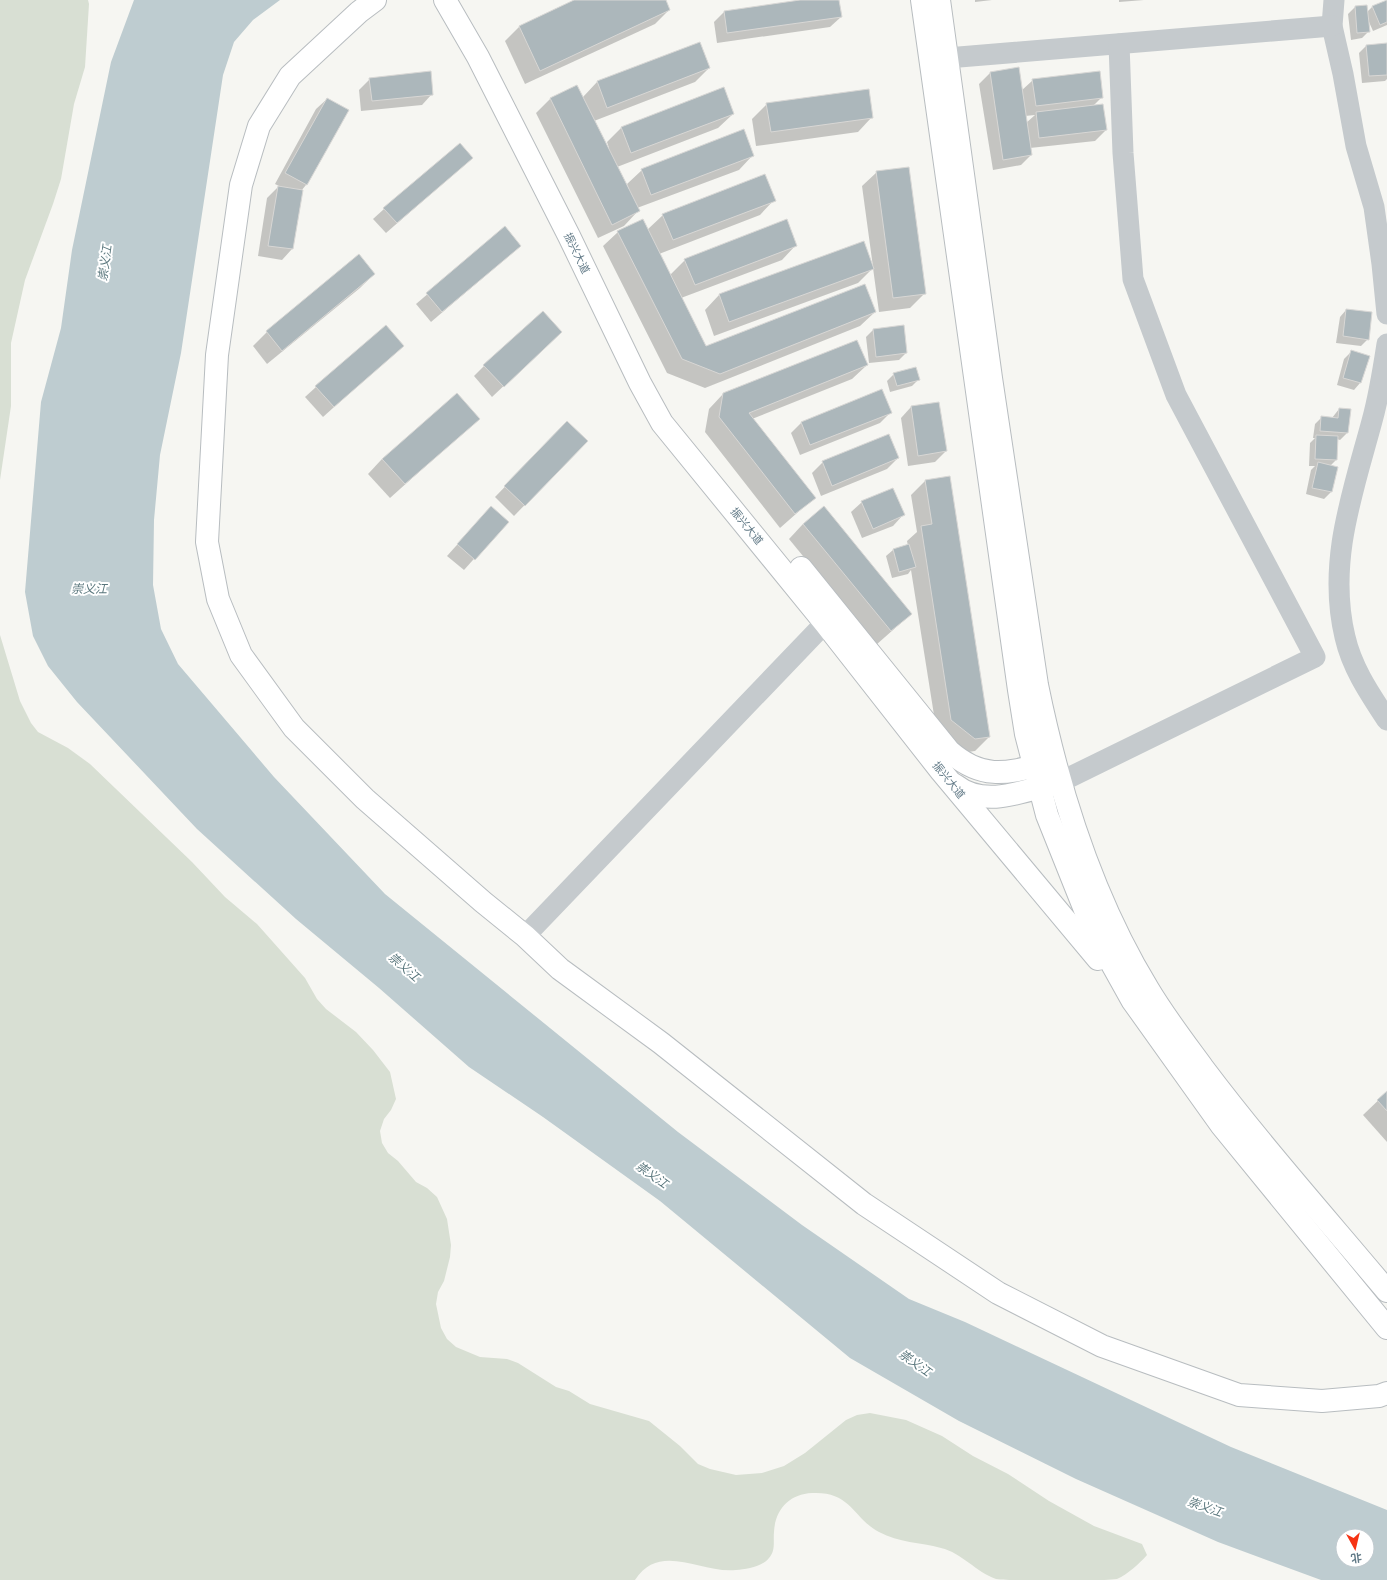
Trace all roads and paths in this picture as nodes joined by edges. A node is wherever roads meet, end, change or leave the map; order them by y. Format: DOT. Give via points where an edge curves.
graph roads {
  1 [pos="375,0"];
  2 [pos="445,0"];
  3 [pos="462,0"];
  4 [pos="922,0"];
  5 [pos="939,0"];
  6 [pos="1334,0"];
  7 [pos="1332,26"];
  8 [pos="1120,44"];
  9 [pos="947,58"];
  10 [pos="1387,314"];
  11 [pos="1387,344"];
  12 [pos="831,618"];
  13 [pos="1387,720"];
  14 [pos="945,761"];
  15 [pos="1044,764"];
  16 [pos="1060,782"];
  17 [pos="1039,787"];
  18 [pos="525,936"];
  19 [pos="1132,1000"];
  20 [pos="1387,1291"];
  21 [pos="1387,1328"];
  22 [pos="1387,1394"];
  1 -- 18 [label="main road" via="290,76 259,126 241,185 217,355 207,542 218,599 241,655 294,728 365,799"];
  2 -- 12 [label="main road, 振兴大道" via="478,57 662,423"];
  3 -- 12 [label="main road, 振兴大道" via="491,51 582,229 651,374 674,413"];
  4 -- 15 [label="main road" via="1026,734"];
  5 -- 9 [label="main road"];
  6 -- 7 [label="street"];
  7 -- 8 [label="street"];
  7 -- 10 [label="street" via="1356,146 1374,207"];
  8 -- 9 [label="street"];
  8 -- 16 [label="street" via="1123,150 1133,279 1176,396 1315,657"];
  9 -- 15 [label="main road" via="1037,685"];
  11 -- 13 [label="street" via="1372,420 1343,526 1338,561 1339,605 1345,638 1359,676"];
  12 -- 14 [label="main road, 振兴大道"];
  12 -- 18 [label="street"];
  14 -- 15 [label="main road" via="1003,774"];
  14 -- 17 [label="main road" via="958,787 978,796 998,797"];
  14 -- 19 [label="main road, 振兴大道"];
  15 -- 16 [label="main road"];
  15 -- 17 [label="main road"];
  16 -- 17 [label="main road"];
  16 -- 20 [label="main road" via="1112,920 1148,989 1236,1112"];
  17 -- 19 [label="main road" via="1047,815 1093,930"];
  18 -- 22 [label="main road" via="560,969 661,1043 864,1204 998,1293 1102,1346 1239,1395 1322,1401"];
  19 -- 21 [label="main road" via="1222,1126"];
}
